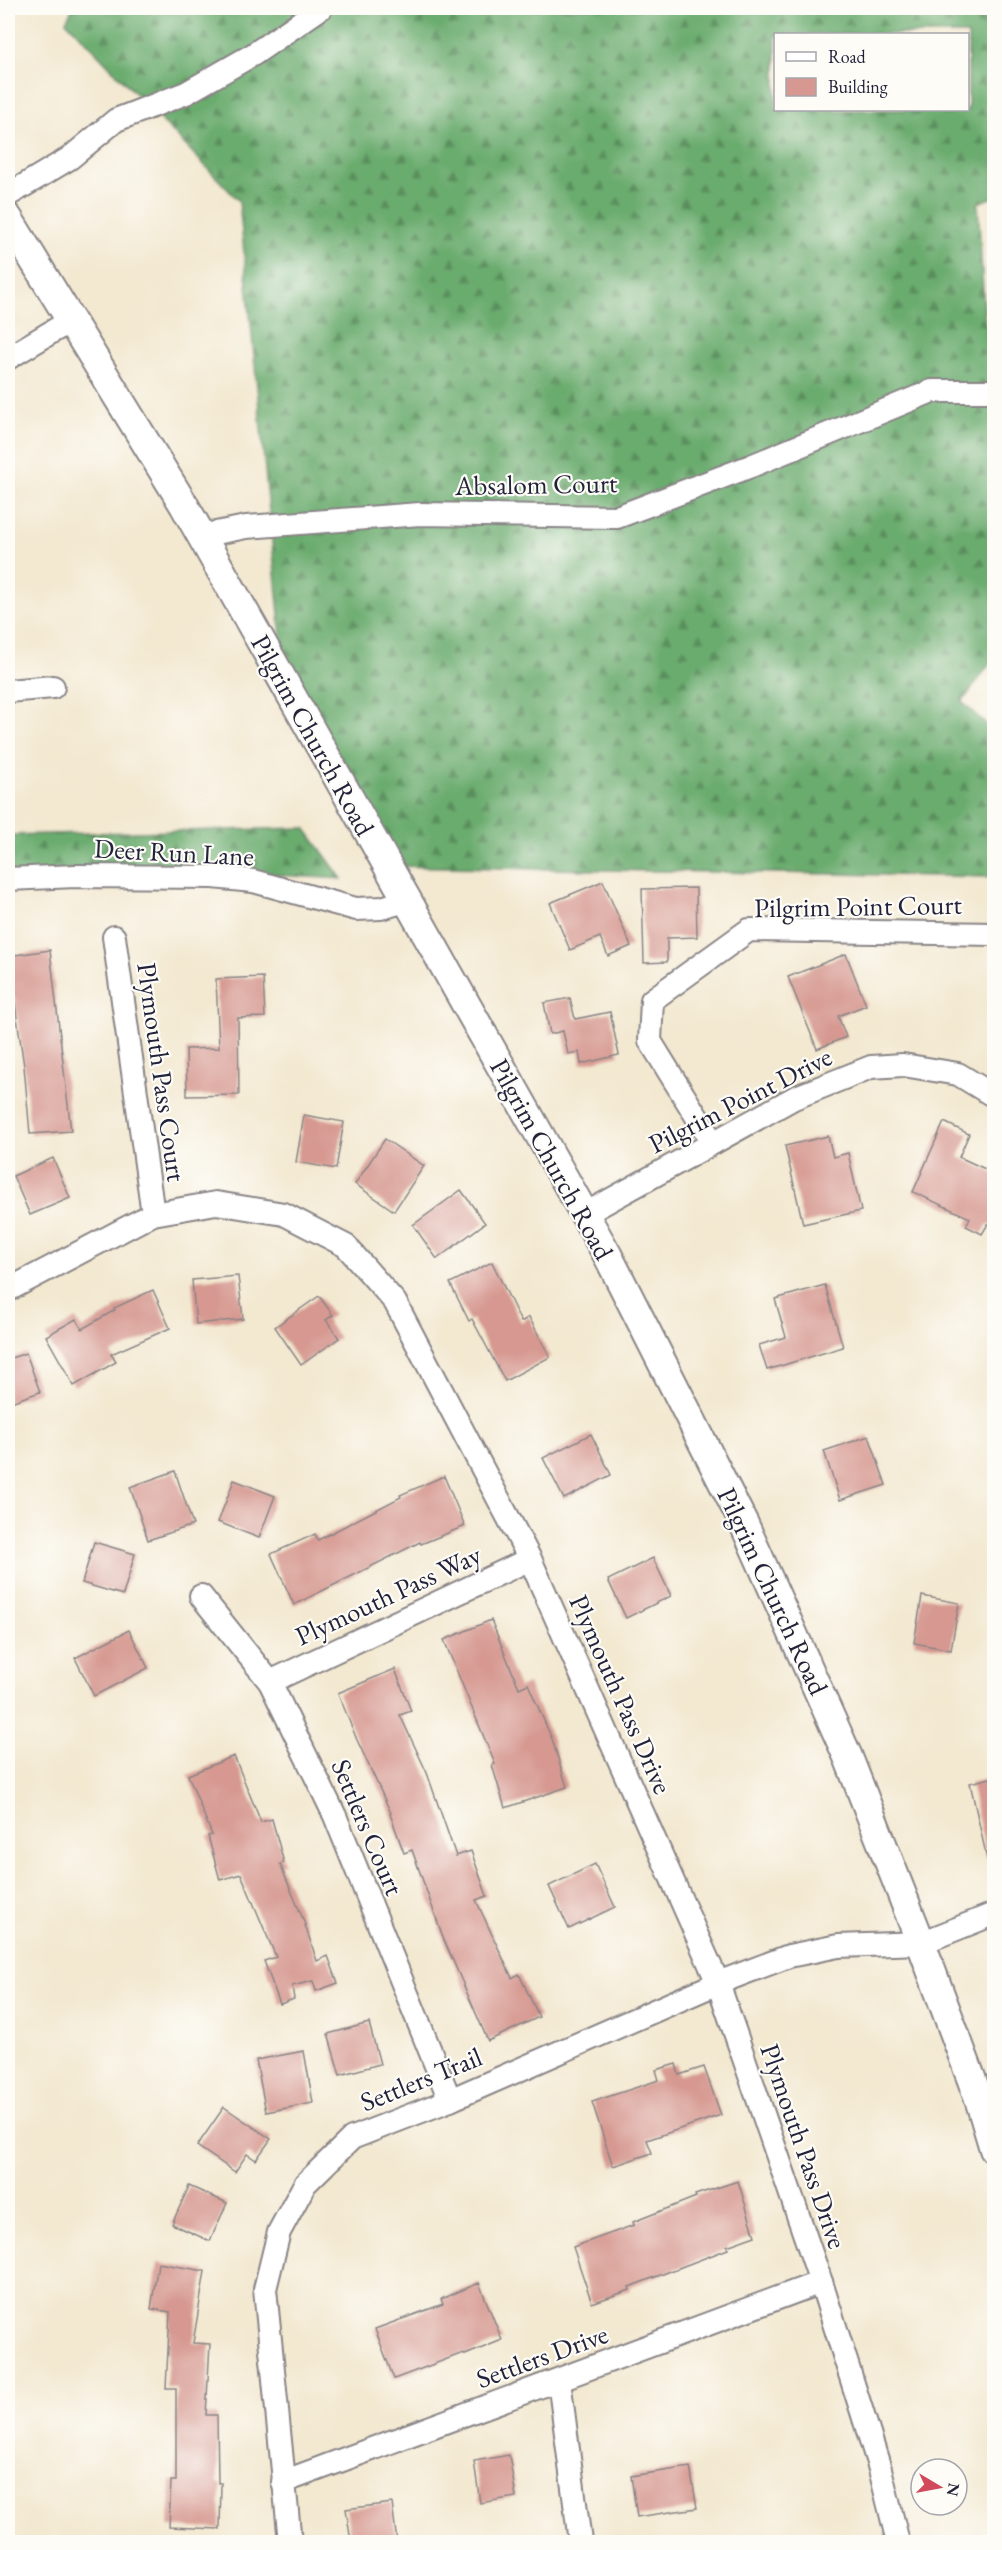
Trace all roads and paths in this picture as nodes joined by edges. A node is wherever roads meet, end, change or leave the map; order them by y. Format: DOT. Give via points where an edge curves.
graph roads {
  1 [pos="321,8"];
  2 [pos="8,195"];
  3 [pos="8,218"];
  4 [pos="70,321"];
  5 [pos="8,358"];
  6 [pos="994,391"];
  7 [pos="201,536"];
  8 [pos="53,687"];
  9 [pos="8,691"];
  10 [pos="8,879"];
  11 [pos="406,901"];
  12 [pos="994,933"];
  13 [pos="114,937"];
  14 [pos="994,1096"];
  15 [pos="713,1143"];
  16 [pos="153,1214"];
  17 [pos="585,1214"];
  18 [pos="8,1290"];
  19 [pos="530,1559"];
  20 [pos="201,1596"];
  21 [pos="270,1682"];
  22 [pos="994,1914"];
  23 [pos="921,1942"];
  24 [pos="718,1983"];
  25 [pos="450,2100"];
  26 [pos="994,2150"];
  27 [pos="821,2282"];
  28 [pos="559,2379"];
  29 [pos="283,2482"];
  30 [pos="290,2542"];
  31 [pos="580,2542"];
  32 [pos="898,2542"];
  1 -- 2 [label="street" via="254,54 186,93 116,120 70,158"];
  3 -- 4 [label="street, Pilgrim Church Road"];
  4 -- 5 [label="street"];
  4 -- 7 [label="street, Pilgrim Church Road"];
  6 -- 7 [label="street, Absalom Court" via="932,391 617,517 420,514 246,527"];
  7 -- 11 [label="street, Pilgrim Church Road"];
  8 -- 9 [label="street"];
  10 -- 11 [label="street, Deer Run Lane" via="213,877 252,881 356,909"];
  11 -- 17 [label="street, Pilgrim Church Road"];
  12 -- 15 [label="street, Pilgrim Point Court" via="749,930 652,1000 650,1041"];
  13 -- 16 [label="street, Plymouth Pass Court"];
  14 -- 15 [label="street, Pilgrim Point Drive" via="958,1074 903,1065 871,1067 794,1098"];
  15 -- 17 [label="street, Pilgrim Point Drive"];
  16 -- 18 [label="street, Plymouth Pass Drive"];
  16 -- 19 [label="street, Plymouth Pass Drive" via="216,1203 284,1214 346,1246 395,1302"];
  17 -- 23 [label="street, Pilgrim Church Road" via="744,1524 848,1757"];
  19 -- 21 [label="street, Plymouth Pass Way"];
  19 -- 24 [label="street, Plymouth Pass Drive"];
  20 -- 21 [label="street, Settlers Court"];
  21 -- 25 [label="street, Settlers Court" via="335,1816"];
  22 -- 23 [label="street, Settlers Trail"];
  23 -- 24 [label="street, Settlers Trail" via="828,1948 789,1956"];
  23 -- 26 [label="street, Pilgrim Church Road"];
  24 -- 25 [label="street, Settlers Trail"];
  24 -- 27 [label="street, Plymouth Pass Drive"];
  25 -- 29 [label="street, Settlers Trail" via="352,2138 305,2184 279,2232 265,2289"];
  27 -- 28 [label="street, Settlers Drive"];
  27 -- 32 [label="street, Plymouth Pass Drive" via="880,2469"];
  28 -- 29 [label="street, Settlers Drive"];
  28 -- 31 [label="street"];
  29 -- 30 [label="street, Settlers Trail"];
}
